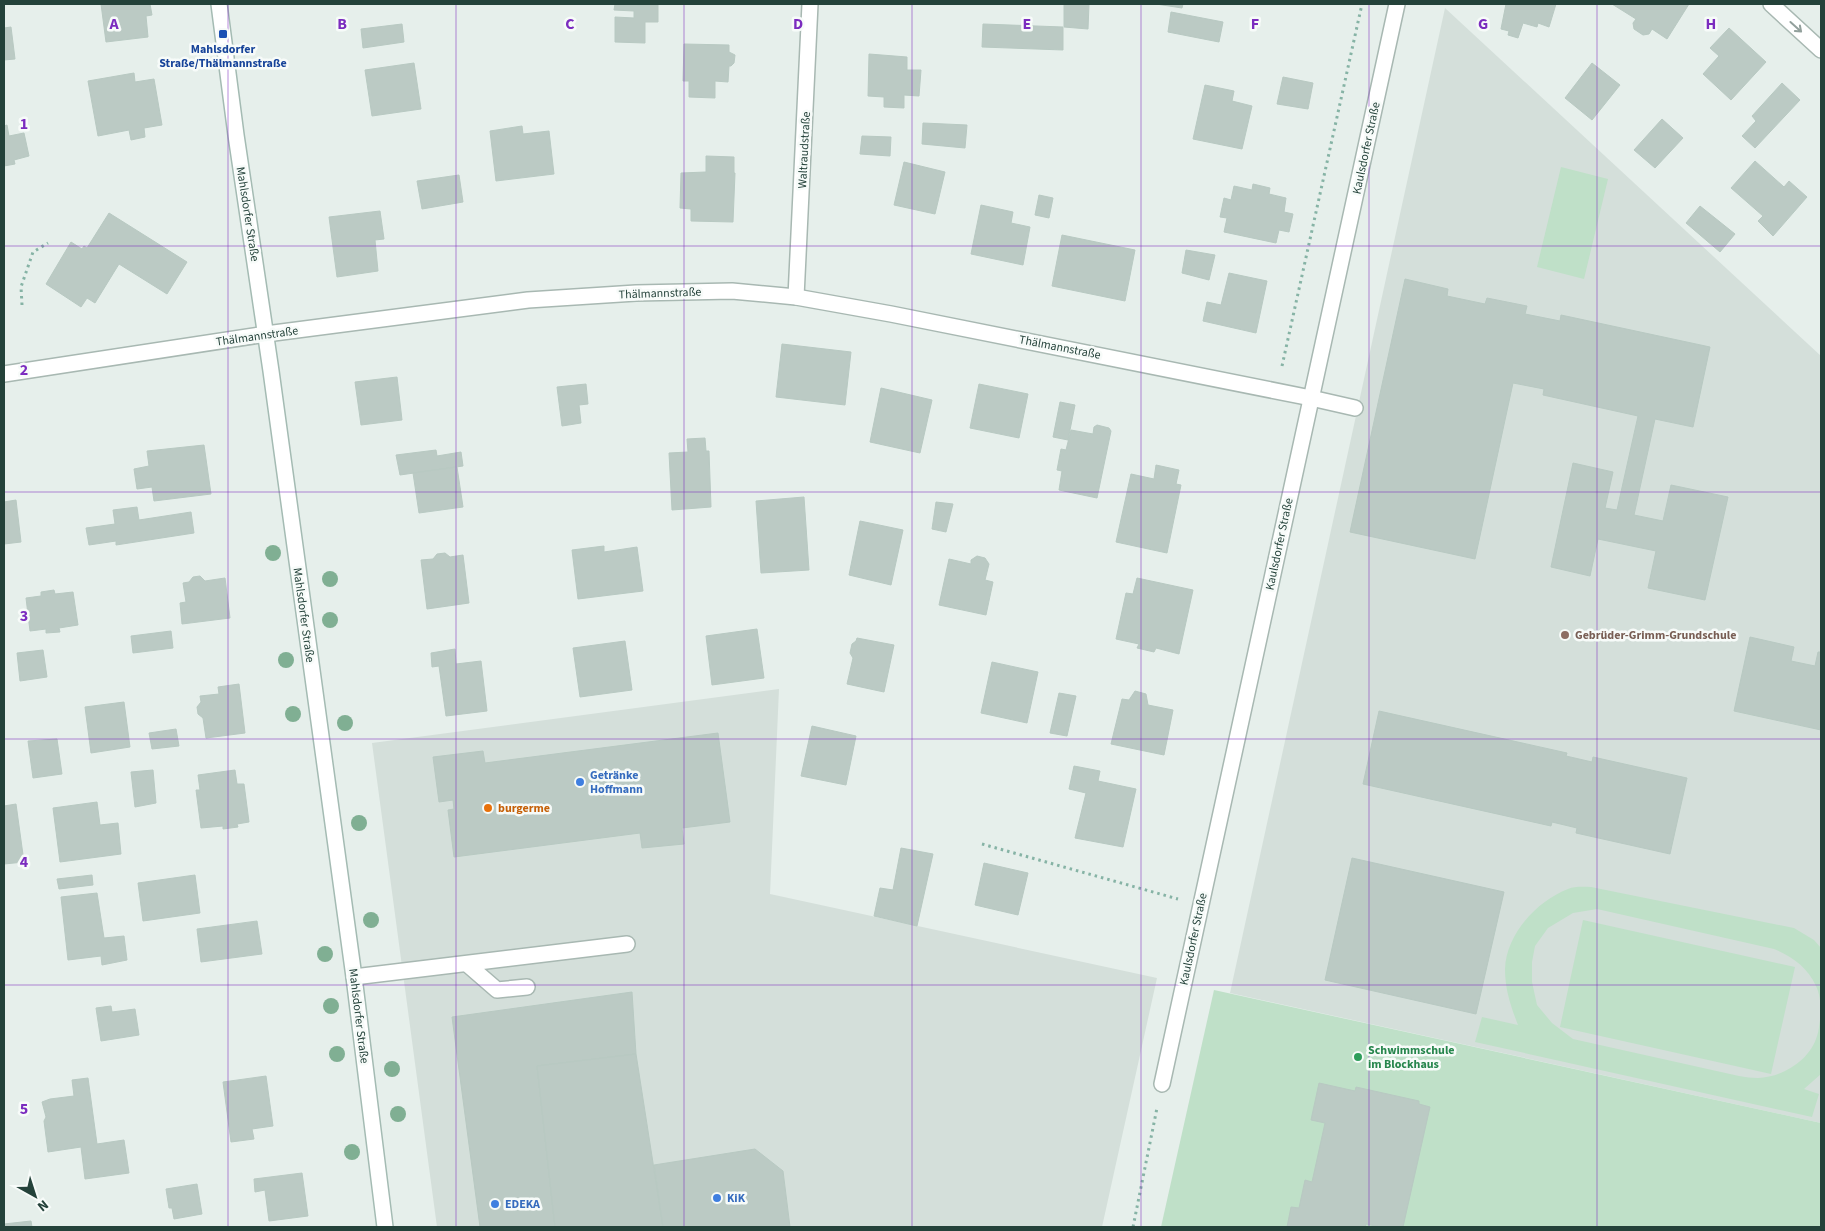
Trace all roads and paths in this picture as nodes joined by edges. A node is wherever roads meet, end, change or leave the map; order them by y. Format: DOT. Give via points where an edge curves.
graph roads {
  1 [pos="219,4"];
  2 [pos="810,4"];
  3 [pos="1362,4"];
  4 [pos="1397,4"];
  5 [pos="1771,4"];
  6 [pos="1821,50"];
  7 [pos="48,244"];
  8 [pos="796,296"];
  9 [pos="22,305"];
  10 [pos="266,334"];
  11 [pos="1282,367"];
  12 [pos="4,374"];
  13 [pos="1311,398"];
  14 [pos="1355,408"];
  15 [pos="982,844"];
  16 [pos="1200,906"];
  17 [pos="627,944"];
  18 [pos="467,964"];
  19 [pos="354,977"];
  20 [pos="527,987"];
  21 [pos="1162,1084"];
  22 [pos="385,1227"];
  23 [pos="1133,1227"];
  1 -- 10 [label="street, Mahlsdorfer Straße"];
  2 -- 8 [label="street, Waltraudstraße"];
  3 -- 11 [label="path"];
  4 -- 13 [label="street, Kaulsdorfer Straße"];
  5 -- 6 [label="street, one-way"];
  7 -- 9 [label="path" via="33,252 21,287"];
  8 -- 10 [label="street, Thälmannstraße" via="732,290 580,296"];
  8 -- 13 [label="street, Thälmannstraße"];
  10 -- 12 [label="street, Thälmannstraße"];
  10 -- 19 [label="street, Mahlsdorfer Straße"];
  13 -- 14 [label="street, Thälmannstraße"];
  13 -- 16 [label="street, Kaulsdorfer Straße"];
  15 -- 16 [label="path"];
  16 -- 21 [label="street, Kaulsdorfer Straße"];
  17 -- 18 [label="street"];
  18 -- 19 [label="street"];
  18 -- 20 [label="street" via="497,990"];
  19 -- 22 [label="street, Mahlsdorfer Straße"];
  21 -- 23 [label="path"];
}
